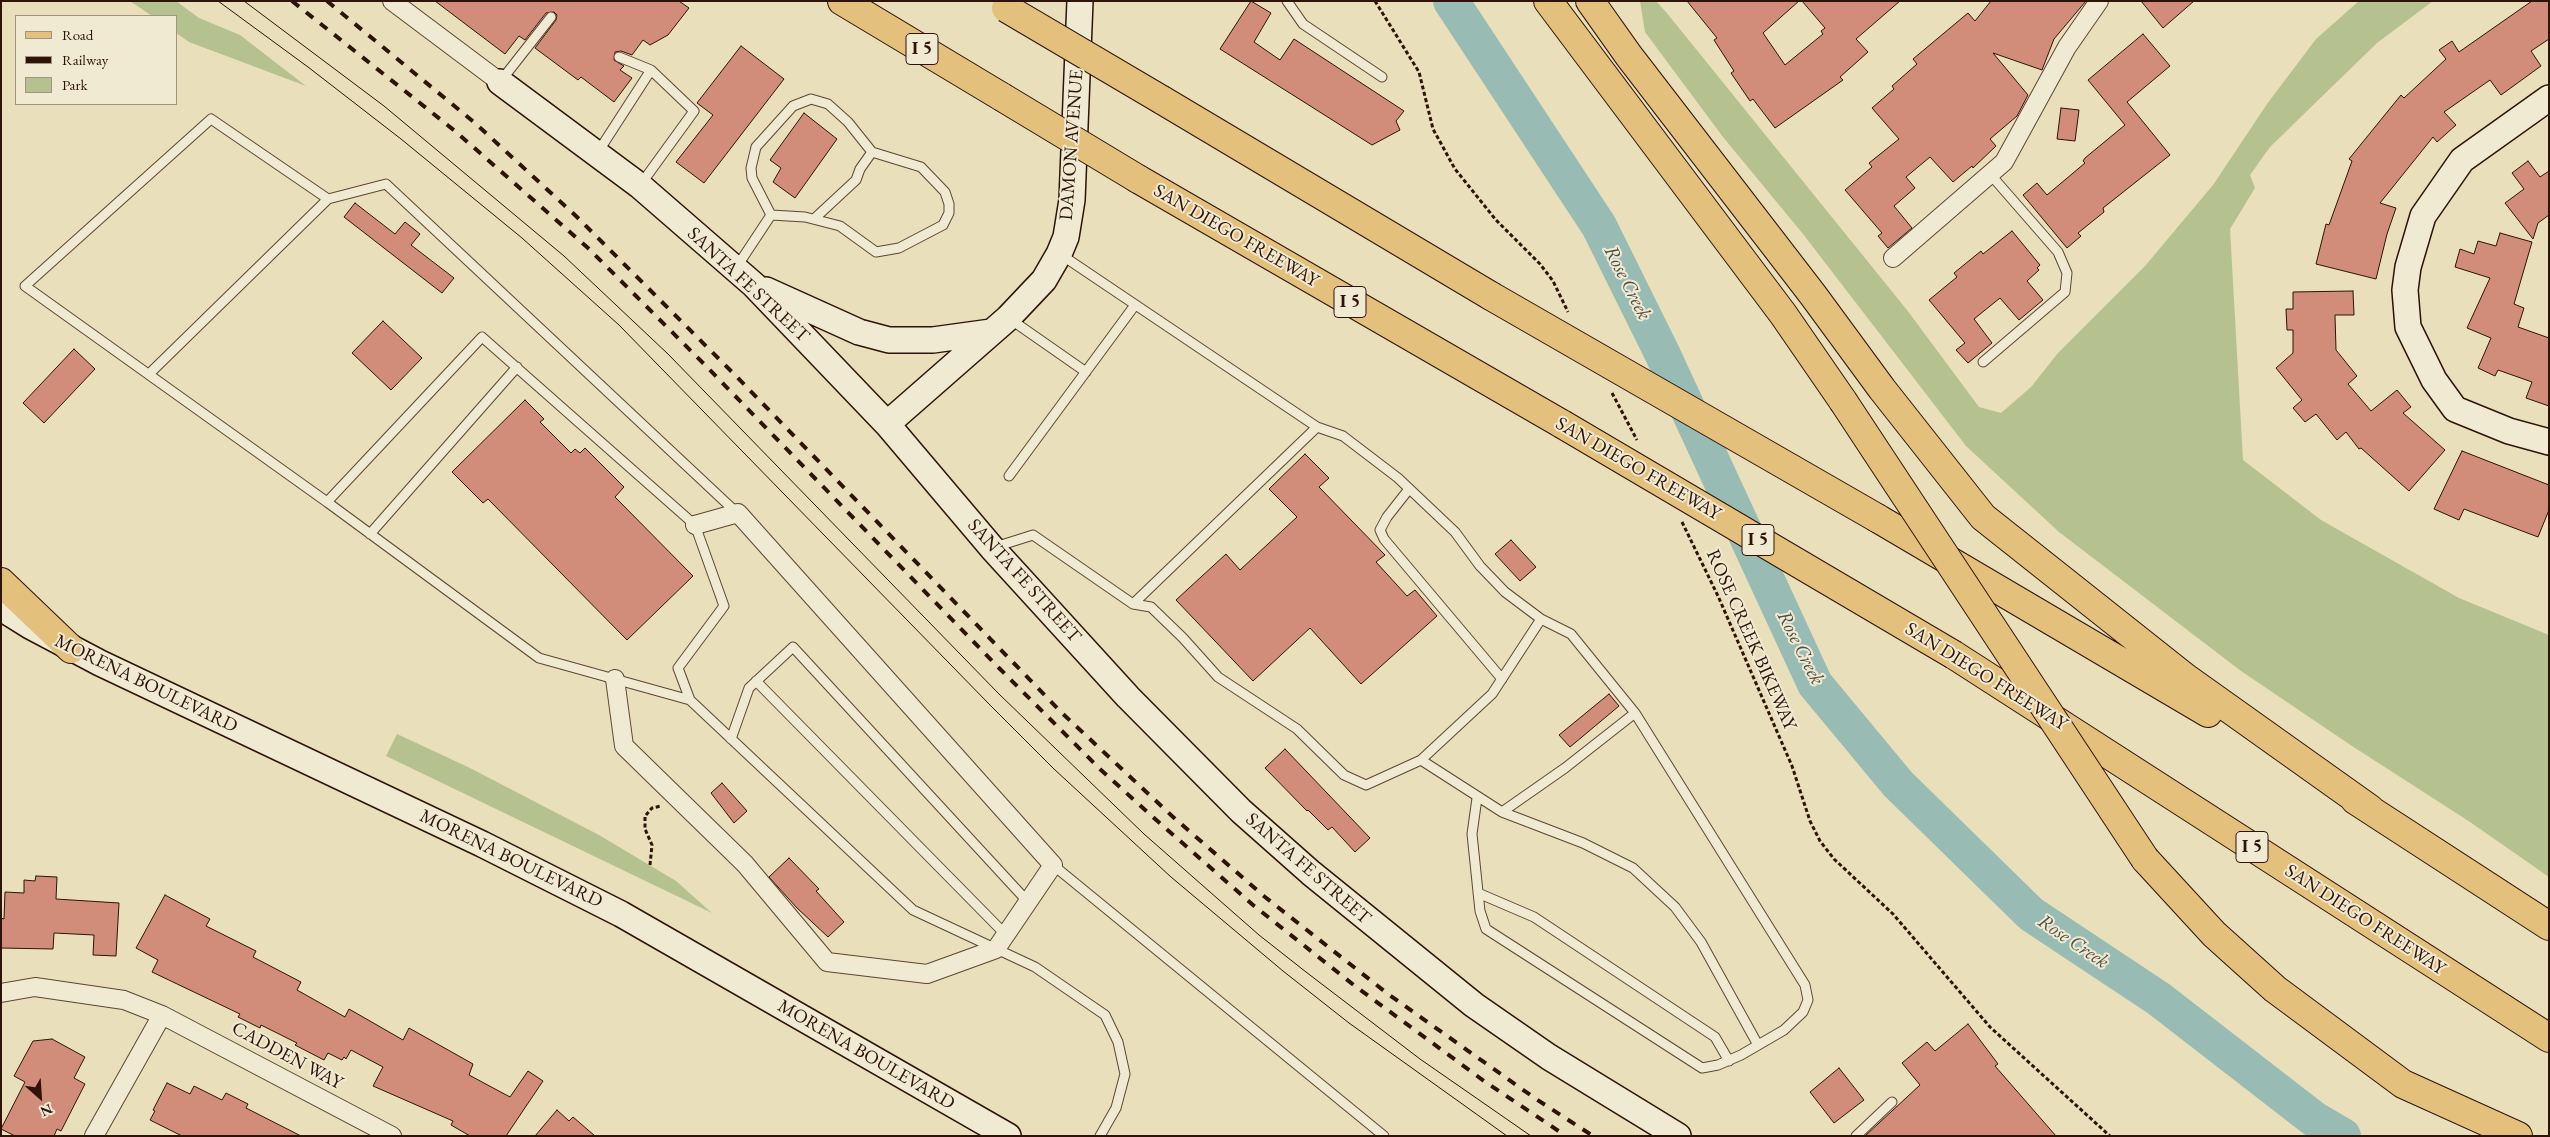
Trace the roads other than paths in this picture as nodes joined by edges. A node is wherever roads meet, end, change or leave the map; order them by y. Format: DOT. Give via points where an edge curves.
graph roads {
  1 [pos="392,1"];
  2 [pos="842,1"];
  3 [pos="1080,1"];
  4 [pos="1548,1"];
  5 [pos="1590,1"];
  6 [pos="2099,1"];
  7 [pos="1291,3"];
  8 [pos="999,5"];
  9 [pos="551,17"];
  10 [pos="618,57"];
  11 [pos="652,70"];
  12 [pos="1382,77"];
  13 [pos="500,82"];
  14 [pos="2549,98"];
  15 [pos="872,152"];
  16 [pos="597,154"];
  17 [pos="1990,174"];
  18 [pos="640,186"];
  19 [pos="328,199"];
  20 [pos="771,215"];
  21 [pos="814,219"];
  22 [pos="1059,254"];
  23 [pos="1893,258"];
  24 [pos="736,268"];
  25 [pos="754,285"];
  26 [pos="1135,306"];
  27 [pos="999,325"];
  28 [pos="1983,362"];
  29 [pos="517,367"];
  30 [pos="1086,372"];
  31 [pos="149,374"];
  32 [pos="887,424"];
  33 [pos="1317,428"];
  34 [pos="2549,442"];
  35 [pos="1009,476"];
  36 [pos="1409,489"];
  37 [pos="327,502"];
  38 [pos="738,513"];
  39 [pos="695,525"];
  40 [pos="370,534"];
  41 [pos="992,548"];
  42 [pos="1,582"];
  43 [pos="1132,604"];
  44 [pos="1,608"];
  45 [pos="1541,619"];
  46 [pos="71,649"];
  47 [pos="615,679"];
  48 [pos="1502,679"];
  49 [pos="756,681"];
  50 [pos="690,700"];
  51 [pos="1635,713"];
  52 [pos="732,739"];
  53 [pos="1420,760"];
  54 [pos="1477,798"];
  55 [pos="2370,809"];
  56 [pos="1502,812"];
  57 [pos="1053,865"];
  58 [pos="1478,893"];
  59 [pos="1028,902"];
  60 [pos="2549,926"];
  61 [pos="1001,942"];
  62 [pos="1,993"];
  63 [pos="162,1015"];
  64 [pos="2549,1038"];
  65 [pos="1758,1045"];
  66 [pos="1729,1061"];
  67 [pos="1892,1102"];
  68 [pos="94,1136"];
  69 [pos="392,1136"];
  70 [pos="1008,1136"];
  71 [pos="1100,1136"];
  72 [pos="1384,1136"];
  73 [pos="1678,1136"];
  74 [pos="1856,1136"];
  75 [pos="2518,1136"];
  1 -- 13 [label="street, SANTA FE STREET"];
  2 -- 64 [label="main road, SAN DIEGO FREEWAY / I 5, bridge" via="1138,179 1954,655"];
  3 -- 22 [label="street, DAMON AVENUE" via="1072,200 1066,237"];
  4 -- 75 [label="main road, bridge" via="1783,314 2145,859 2214,934 2275,989 2403,1084"];
  5 -- 55 [label="main road" via="1628,56 1983,517 2186,678"];
  6 -- 17 [label="street" via="2067,47 2004,162"];
  7 -- 12 [label="lane" via="1303,24"];
  8 -- 55 [label="main road, bridge"];
  9 -- 13 [label="lane"];
  10 -- 11 [label="lane"];
  11 -- 16 [label="lane"];
  11 -- 18 [label="lane" via="694,111"];
  13 -- 16 [label="street, SANTA FE STREET"];
  14 -- 34 [label="street" via="2462,160 2423,216 2404,290 2408,327 2434,380 2455,409 2508,431"];
  15 -- 20 [label="lane" via="848,122 828,104 811,99 793,106 756,147 751,168 752,178"];
  15 -- 21 [label="lane" via="856,180"];
  15 -- 21 [label="lane" via="921,166 929,174 945,192 950,204 950,213 943,225 900,248 876,252 840,226"];
  16 -- 18 [label="street, SANTA FE STREET"];
  17 -- 23 [label="street"];
  17 -- 28 [label="lane" via="2058,252 2067,273 2065,292"];
  18 -- 24 [label="street, SANTA FE STREET"];
  19 -- 31 [label="lane"];
  19 -- 31 [label="lane" via="212,118 25,286"];
  19 -- 38 [label="lane" via="386,184"];
  20 -- 21 [label="lane"];
  20 -- 24 [label="lane"];
  22 -- 26 [label="lane"];
  22 -- 27 [label="street, DAMON AVENUE" via="1044,280"];
  24 -- 25 [label="street, SANTA FE STREET"];
  25 -- 27 [label="street" via="859,332 889,340 933,340"];
  25 -- 32 [label="street, SANTA FE STREET"];
  26 -- 30 [label="lane"];
  26 -- 33 [label="lane"];
  27 -- 30 [label="lane"];
  27 -- 32 [label="street, DAMON AVENUE"];
  29 -- 37 [label="lane" via="482,337"];
  29 -- 39 [label="lane"];
  29 -- 40 [label="lane"];
  30 -- 35 [label="lane"];
  31 -- 37 [label="lane"];
  32 -- 41 [label="street, SANTA FE STREET"];
  33 -- 36 [label="lane" via="1343,436"];
  33 -- 43 [label="lane"];
  36 -- 45 [label="lane" via="1455,532 1480,566 1505,592"];
  36 -- 48 [label="lane" via="1380,530 1384,539"];
  37 -- 40 [label="lane"];
  38 -- 39 [label="street"];
  38 -- 57 [label="street"];
  39 -- 50 [label="lane" via="724,606 678,668"];
  40 -- 47 [label="lane" via="539,658"];
  41 -- 43 [label="lane" via="1033,535"];
  41 -- 73 [label="street, SANTA FE STREET" via="1128,698 1241,811 1311,873 1474,1004 1550,1057"];
  42 -- 46 [label="main road"];
  43 -- 53 [label="lane" via="1151,607 1218,677 1297,729 1344,775 1366,785"];
  44 -- 46 [label="street, MORENA BOULEVARD"];
  45 -- 48 [label="lane"];
  45 -- 51 [label="lane" via="1571,634"];
  46 -- 70 [label="street, MORENA BOULEVARD" via="598,902"];
  47 -- 50 [label="lane"];
  47 -- 61 [label="street" via="624,746 745,864 827,962 927,974"];
  48 -- 53 [label="lane" via="1492,694"];
  49 -- 52 [label="lane" via="749,688"];
  49 -- 59 [label="lane" via="793,647"];
  49 -- 61 [label="lane"];
  50 -- 52 [label="lane"];
  51 -- 56 [label="lane"];
  51 -- 65 [label="lane" via="1805,985 1808,1000 1803,1012 1784,1030"];
  52 -- 61 [label="lane" via="913,910"];
  53 -- 54 [label="lane"];
  54 -- 56 [label="lane"];
  54 -- 58 [label="lane" via="1472,834"];
  55 -- 60 [label="main road"];
  56 -- 65 [label="lane" via="1583,843 1633,868 1675,907 1701,942"];
  57 -- 59 [label="street"];
  57 -- 72 [label="lane"];
  58 -- 66 [label="lane" via="1534,917 1715,1037"];
  58 -- 66 [label="lane" via="1486,929 1702,1068"];
  59 -- 61 [label="street"];
  61 -- 71 [label="lane" via="1105,1015 1118,1042 1125,1074 1116,1108"];
  62 -- 63 [label="street, CADDEN WAY" via="34,987 124,1000"];
  63 -- 68 [label="street"];
  63 -- 69 [label="street, CADDEN WAY"];
  65 -- 66 [label="lane"];
  67 -- 74 [label="lane"];
}
